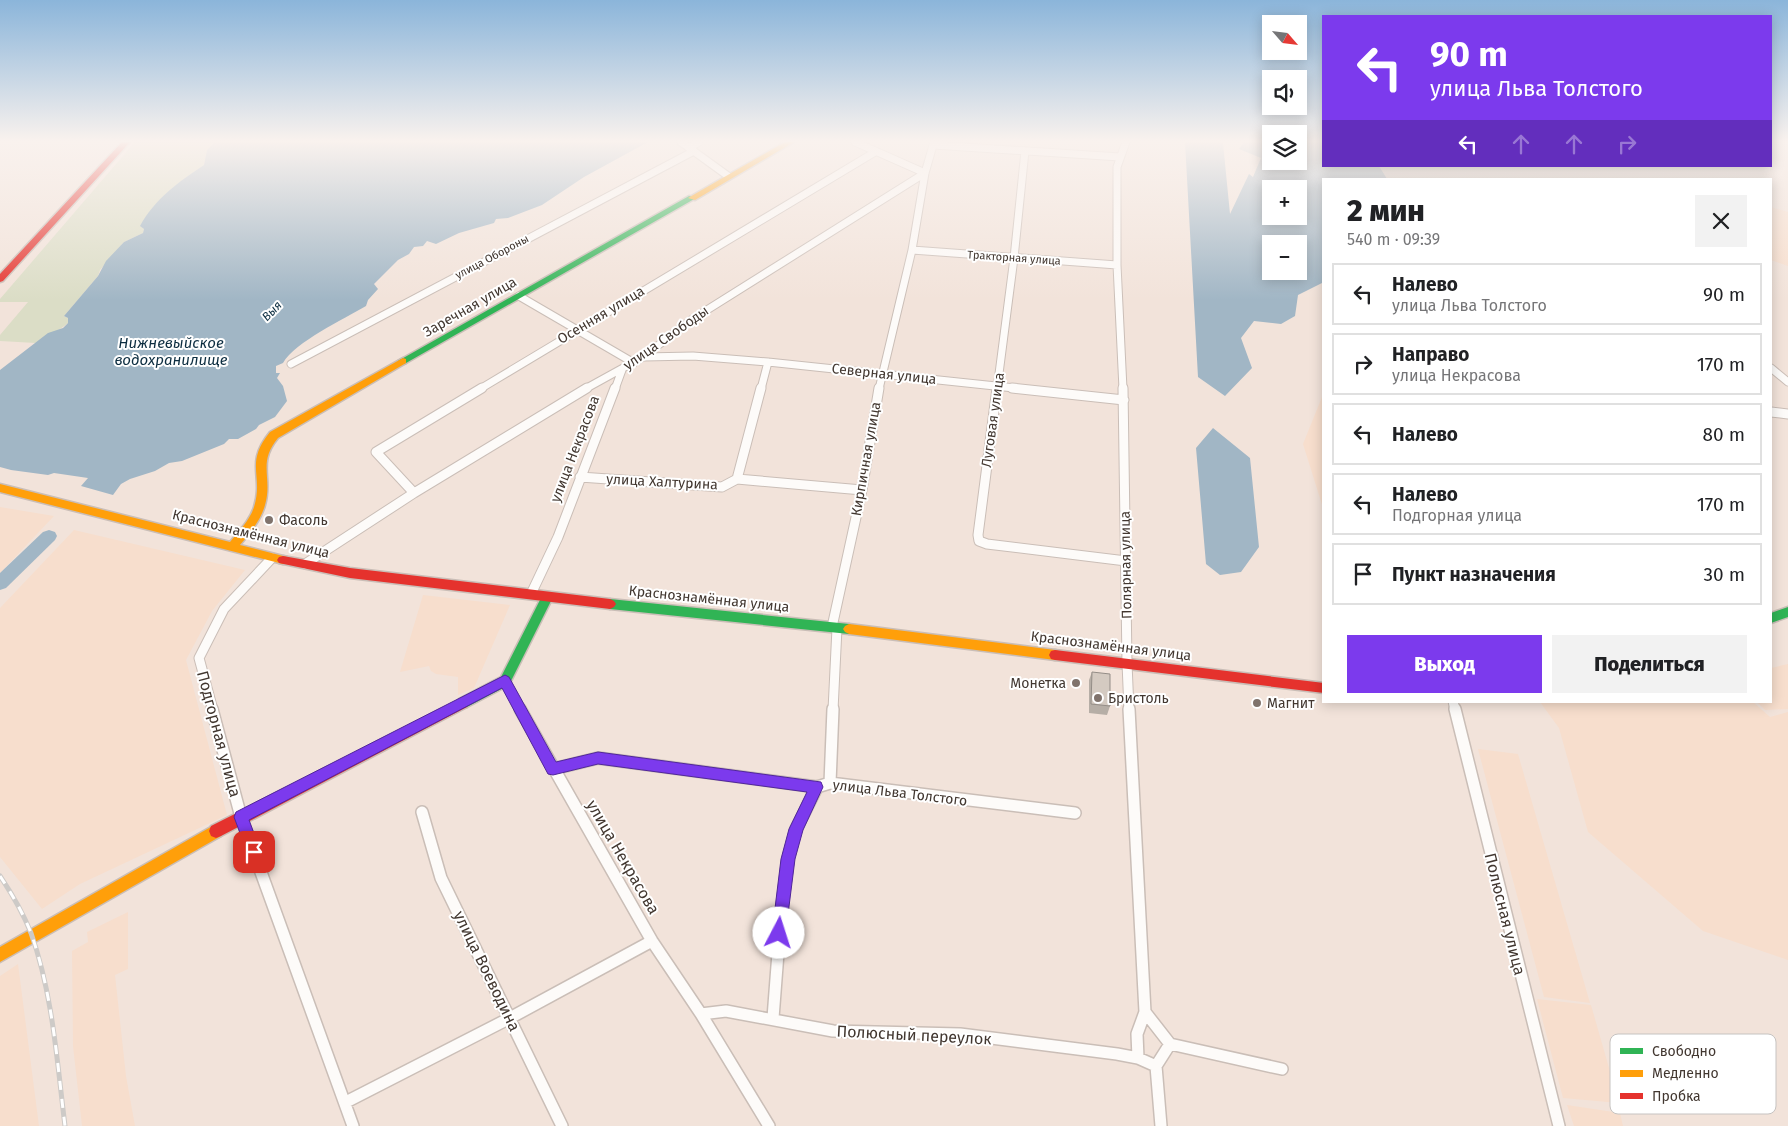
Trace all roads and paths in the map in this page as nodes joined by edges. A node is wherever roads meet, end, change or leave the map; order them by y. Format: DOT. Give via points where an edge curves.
graph roads {
  1 [pos="78,195"];
  2 [pos="606,195"];
  3 [pos="696,195"];
  4 [pos="804,195"];
  5 [pos="891,195"];
  6 [pos="921,195"];
  7 [pos="1020,195"];
  8 [pos="1117,195"];
  9 [pos="912,250"];
  10 [pos="1014,258"];
  11 [pos="1116,265"];
  12 [pos="0,279"];
  13 [pos="519,296"];
  14 [pos="578,329"];
  15 [pos="644,357"];
  16 [pos="768,362"];
  17 [pos="634,363"];
  18 [pos="291,364"];
  19 [pos="1772,369"];
  20 [pos="622,370"];
  21 [pos="882,373"];
  22 [pos="1788,382"];
  23 [pos="998,387"];
  24 [pos="1124,400"];
  25 [pos="1772,412"];
  26 [pos="1788,414"];
  27 [pos="580,477"];
  28 [pos="737,479"];
  29 [pos="0,488"];
  30 [pos="862,490"];
  31 [pos="414,493"];
  32 [pos="232,547"];
  33 [pos="272,558"];
  34 [pos="1126,561"];
  35 [pos="305,564"];
  36 [pos="531,594"];
  37 [pos="547,597"];
  38 [pos="1788,612"];
  39 [pos="1772,618"];
  40 [pos="835,627"];
  41 [pos="1127,663"];
  42 [pos="505,680"];
  43 [pos="1322,688"];
  44 [pos="1453,703"];
  45 [pos="553,769"];
  46 [pos="830,783"];
  47 [pos="817,787"];
  48 [pos="422,812"];
  49 [pos="1075,813"];
  50 [pos="241,817"];
  51 [pos="652,941"];
  52 [pos="0,954"];
  53 [pos="1145,1012"];
  54 [pos="701,1014"];
  55 [pos="510,1018"];
  56 [pos="773,1018"];
  57 [pos="1170,1044"];
  58 [pos="1138,1058"];
  59 [pos="1156,1066"];
  60 [pos="1282,1069"];
  61 [pos="346,1102"];
  62 [pos="353,1126"];
  63 [pos="562,1126"];
  64 [pos="769,1126"];
  65 [pos="1161,1126"];
  66 [pos="1559,1126"];
  1 -- 12 [label="main road"];
  2 -- 18 [label="street, улица Обороны"];
  3 -- 13 [label="main road, Заречная улица"];
  4 -- 14 [label="street, Осенняя улица"];
  5 -- 15 [label="street, улица Свободы" via="691,320"];
  6 -- 9 [label="street, Кирпичная улица"];
  7 -- 10 [label="street, Луговая улица"];
  8 -- 11 [label="street, Полярная улица"];
  9 -- 10 [label="street, Тракторная улица"];
  9 -- 21 [label="street, Кирпичная улица"];
  10 -- 11 [label="street, Тракторная улица"];
  10 -- 23 [label="street, Луговая улица"];
  11 -- 24 [label="street, Полярная улица"];
  13 -- 14 [label="street"];
  13 -- 32 [label="main road, Заречная улица" via="296,422 263,444 259,454 263,491 261,504 250,525"];
  14 -- 17 [label="street"];
  14 -- 31 [label="street, Осенняя улица" via="376,452"];
  15 -- 16 [label="street, Северная улица" via="693,356"];
  15 -- 17 [label="street, улица Свободы"];
  16 -- 21 [label="street, Северная улица"];
  16 -- 28 [label="street"];
  17 -- 20 [label="street, улица Свободы"];
  19 -- 22 [label="street"];
  20 -- 27 [label="street, улица Некрасова"];
  20 -- 31 [label="street, улица Свободы" via="560,403"];
  21 -- 23 [label="street, Северная улица"];
  21 -- 30 [label="street, Кирпичная улица"];
  23 -- 24 [label="street, Северная улица"];
  23 -- 34 [label="street, Луговая улица" via="979,541"];
  24 -- 34 [label="street, Полярная улица"];
  25 -- 26 [label="street"];
  27 -- 28 [label="street, улица Халтурина" via="722,486"];
  27 -- 36 [label="street, улица Некрасова" via="558,537"];
  28 -- 30 [label="street, улица Халтурина"];
  29 -- 32 [label="main road, Краснознамённая улица"];
  30 -- 40 [label="street, Кирпичная улица"];
  31 -- 35 [label="street, улица Свободы"];
  32 -- 33 [label="main road, Краснознамённая улица"];
  33 -- 35 [label="main road, Краснознамённая улица"];
  33 -- 50 [label="street, Подгорная улица" via="224,609 199,658"];
  34 -- 41 [label="street, Полярная улица"];
  35 -- 36 [label="main road, Краснознамённая улица" via="350,573"];
  36 -- 37 [label="main road, Краснознамённая улица"];
  37 -- 40 [label="main road, Краснознамённая улица"];
  37 -- 42 [label="main road"];
  38 -- 39 [label="main road"];
  40 -- 41 [label="main road, Краснознамённая улица"];
  40 -- 46 [label="street, Кирпичная улица"];
  41 -- 43 [label="main road, Краснознамённая улица"];
  41 -- 53 [label="street, Полярная улица"];
  42 -- 45 [label="street, улица Некрасова"];
  42 -- 50 [label="main road"];
  44 -- 66 [label="street, Полюсная улица"];
  45 -- 47 [label="street, улица Льва Толстого" via="598,758"];
  45 -- 51 [label="street, улица Некрасова"];
  46 -- 47 [label="street, улица Льва Толстого"];
  46 -- 49 [label="street, улица Льва Толстого"];
  47 -- 56 [label="street" via="796,829 788,859"];
  48 -- 55 [label="street, улица Воеводина" via="441,878"];
  50 -- 52 [label="main road"];
  50 -- 61 [label="street, Подгорная улица"];
  51 -- 54 [label="street, улица Некрасова"];
  51 -- 55 [label="street"];
  53 -- 57 [label="street"];
  53 -- 58 [label="street" via="1135,1038"];
  54 -- 56 [label="street, Полюсный переулок" via="726,1011"];
  54 -- 64 [label="street, улица Некрасова"];
  55 -- 61 [label="street"];
  55 -- 63 [label="street, улица Воеводина"];
  56 -- 58 [label="street, Полюсный переулок" via="833,1031 960,1034"];
  57 -- 59 [label="street"];
  57 -- 60 [label="street"];
  58 -- 59 [label="street, Полюсный переулок"];
  59 -- 65 [label="street"];
  61 -- 62 [label="street, Подгорная улица"];
}
